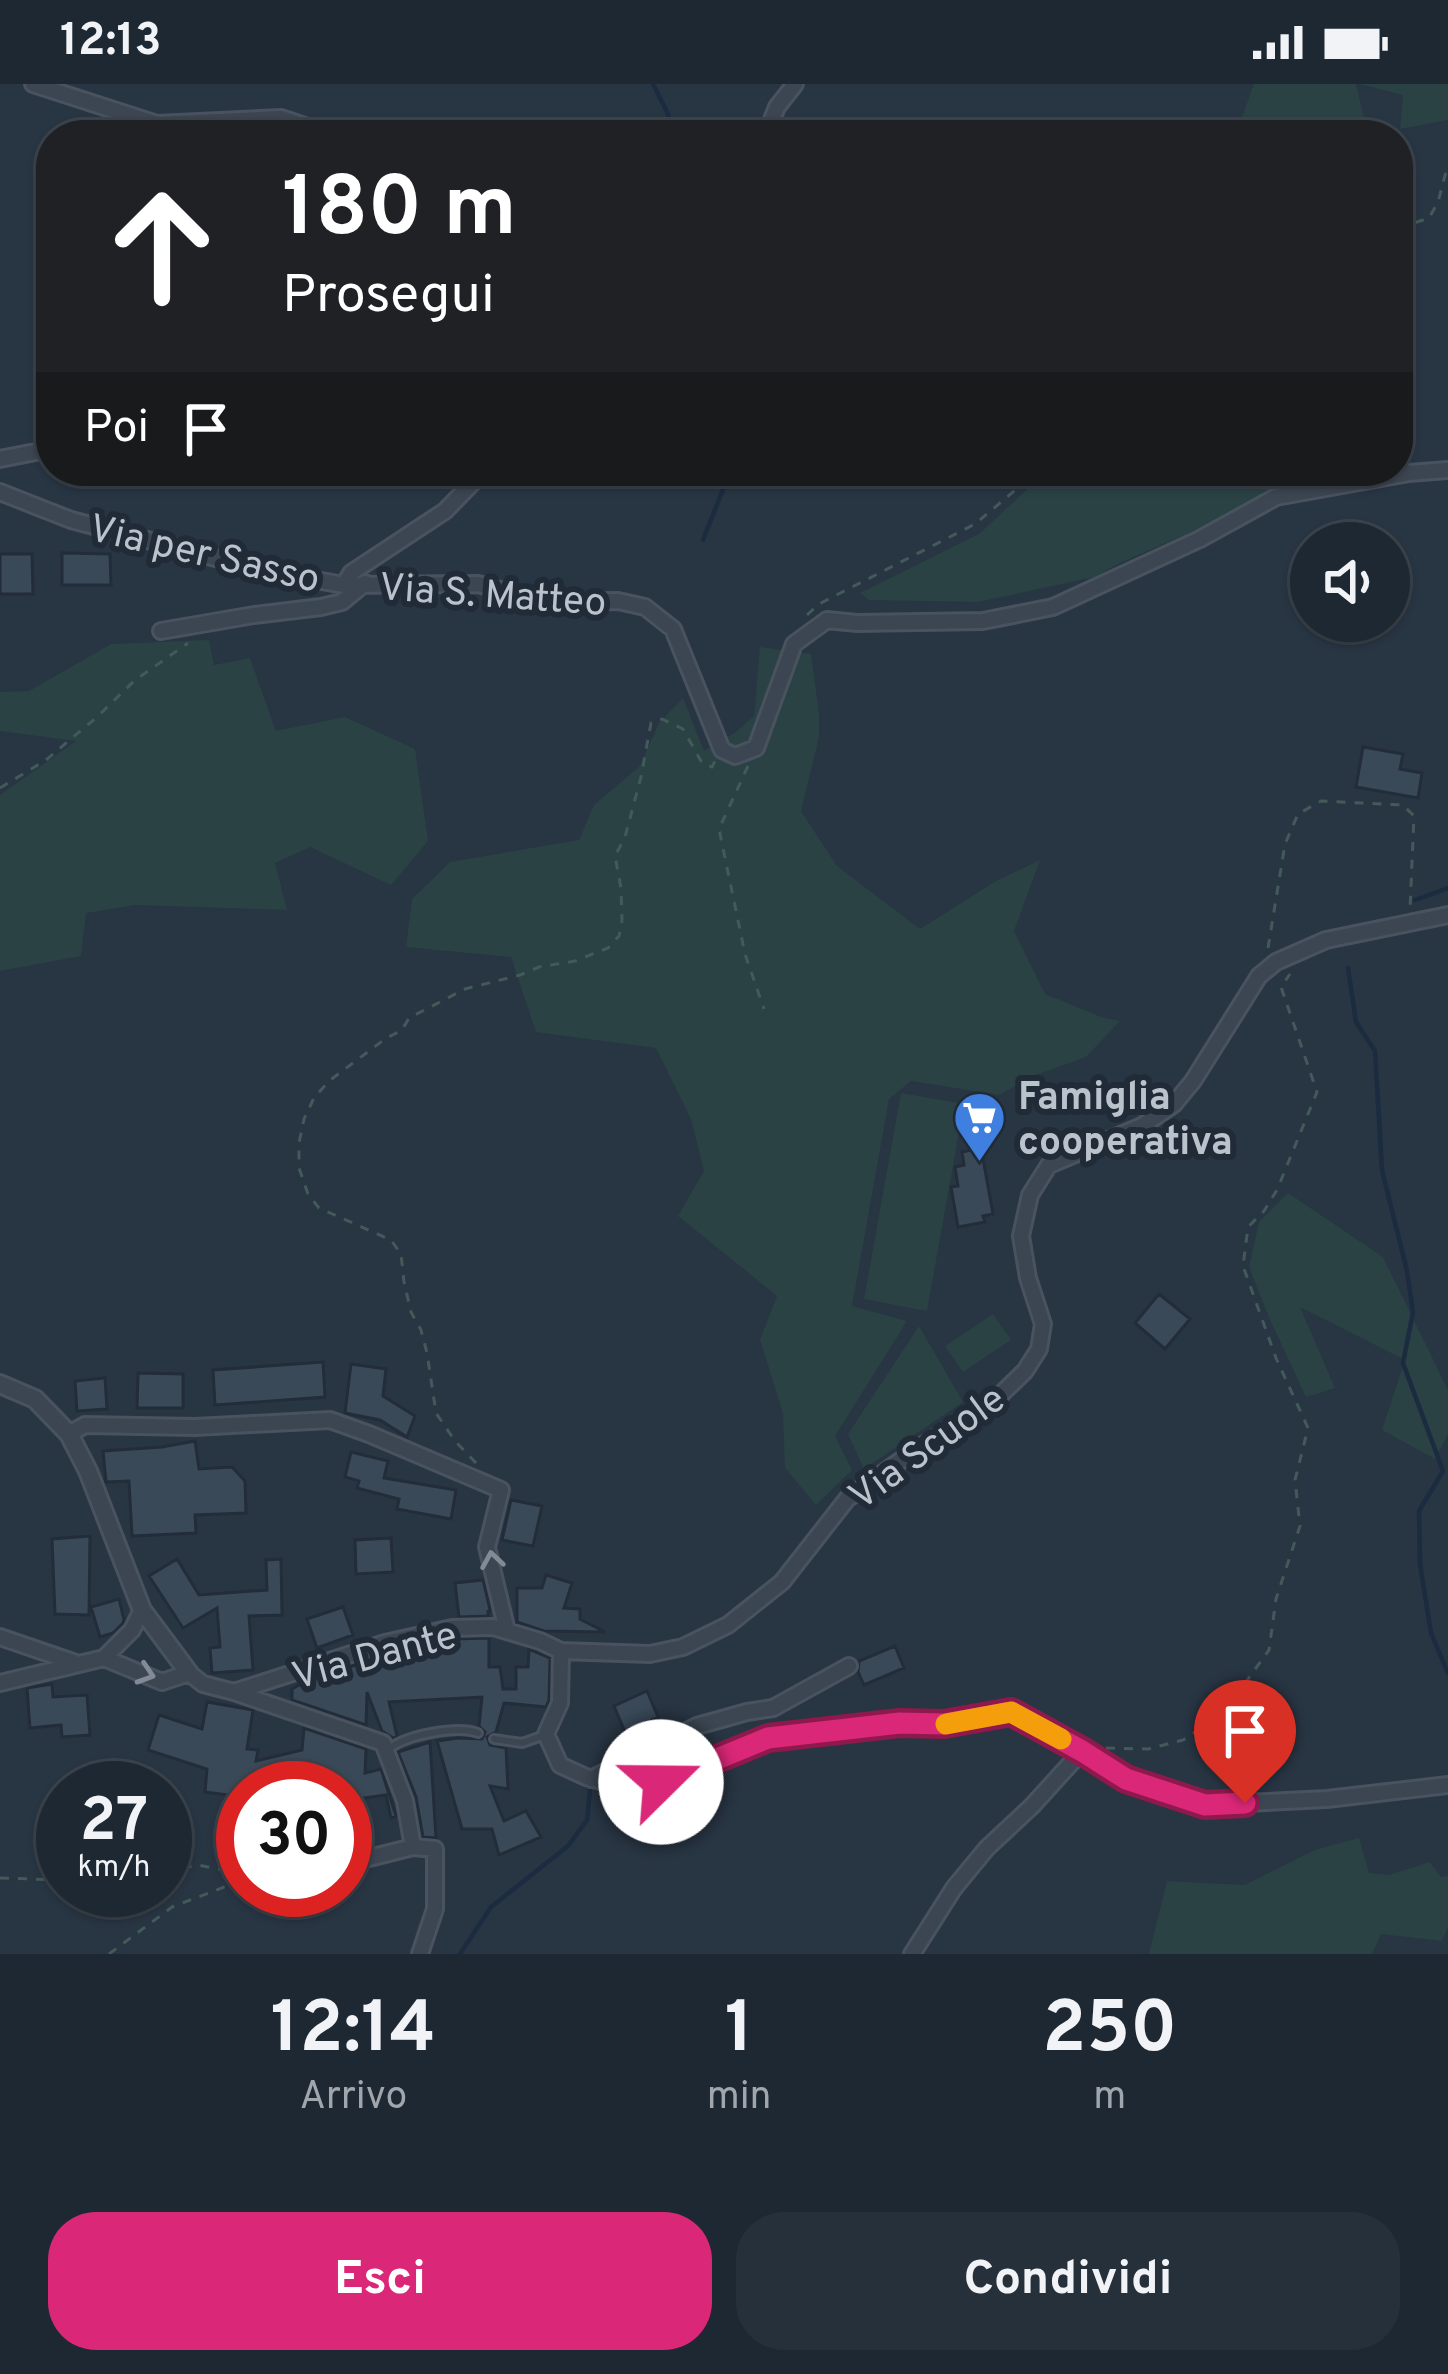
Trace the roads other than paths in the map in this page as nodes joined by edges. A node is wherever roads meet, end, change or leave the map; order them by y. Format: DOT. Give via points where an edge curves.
graph roads {
  1 [pos="32,84"];
  2 [pos="795,84"];
  3 [pos="144,120"];
  4 [pos="240,120"];
  5 [pos="287,120"];
  6 [pos="772,120"];
  7 [pos="36,452"];
  8 [pos="0,459"];
  9 [pos="1448,470"];
  10 [pos="1413,473"];
  11 [pos="469,486"];
  12 [pos="1336,486"];
  13 [pos="0,492"];
  14 [pos="365,583"];
  15 [pos="344,585"];
  16 [pos="161,631"];
  17 [pos="1448,916"];
  18 [pos="0,1384"];
  19 [pos="69,1434"];
  20 [pos="142,1610"];
  21 [pos="507,1631"];
  22 [pos="0,1636"];
  23 [pos="561,1651"];
  24 [pos="104,1658"];
  25 [pos="76,1663"];
  26 [pos="849,1666"];
  27 [pos="189,1673"];
  28 [pos="0,1682"];
  29 [pos="234,1692"];
  30 [pos="478,1733"];
  31 [pos="546,1734"];
  32 [pos="494,1739"];
  33 [pos="385,1747"];
  34 [pos="1082,1751"];
  35 [pos="592,1779"];
  36 [pos="1448,1785"];
  37 [pos="413,1847"];
  38 [pos="372,1857"];
  39 [pos="420,1954"];
  40 [pos="912,1954"];
  1 -- 3 [label="street"];
  2 -- 6 [label="street"];
  4 -- 5 [label="street"];
  7 -- 8 [label="street"];
  9 -- 10 [label="street, Via S. Matteo"];
  11 -- 15 [label="street"];
  12 -- 14 [label="street, Via S. Matteo" via="1276,497 1053,608 983,621 827,620 794,644 756,748 735,756 722,750 673,629 644,607 544,602 478,584"];
  13 -- 15 [label="street, Via per Sasso" via="71,520"];
  14 -- 15 [label="street, Via S. Matteo"];
  14 -- 16 [label="street" via="321,607"];
  17 -- 23 [label="street, Via Scuole" via="1326,940 1272,966 1174,1104 1049,1165 1030,1195 1021,1235 1042,1324 1039,1349 989,1406 847,1499 782,1582 728,1625 683,1647"];
  18 -- 19 [label="street" via="35,1400"];
  19 -- 20 [label="street"];
  21 -- 19 [label="street, one-way" via="487,1547 496,1488 330,1420 85,1425"];
  20 -- 24 [label="street"];
  20 -- 27 [label="street"];
  21 -- 23 [label="street, Via Dante"];
  21 -- 29 [label="street, Via Dante" via="452,1628 385,1642"];
  22 -- 25 [label="street"];
  23 -- 31 [label="street" via="560,1703"];
  24 -- 25 [label="street"];
  24 -- 27 [label="street, one-way" via="162,1682"];
  25 -- 28 [label="street"];
  26 -- 35 [label="street" via="773,1708 697,1726"];
  27 -- 29 [label="street"];
  29 -- 33 [label="street"];
  30 -- 33 [label="lane"];
  31 -- 32 [label="lane" via="522,1743"];
  31 -- 35 [label="street" via="560,1765"];
  33 -- 37 [label="street"];
  34 -- 35 [label="street" via="1011,1712 768,1738 661,1782"];
  34 -- 36 [label="street" via="1126,1779 1205,1805"];
  34 -- 40 [label="street" via="987,1847"];
  37 -- 38 [label="street"];
  37 -- 39 [label="street" via="435,1849 435,1909"];
}
